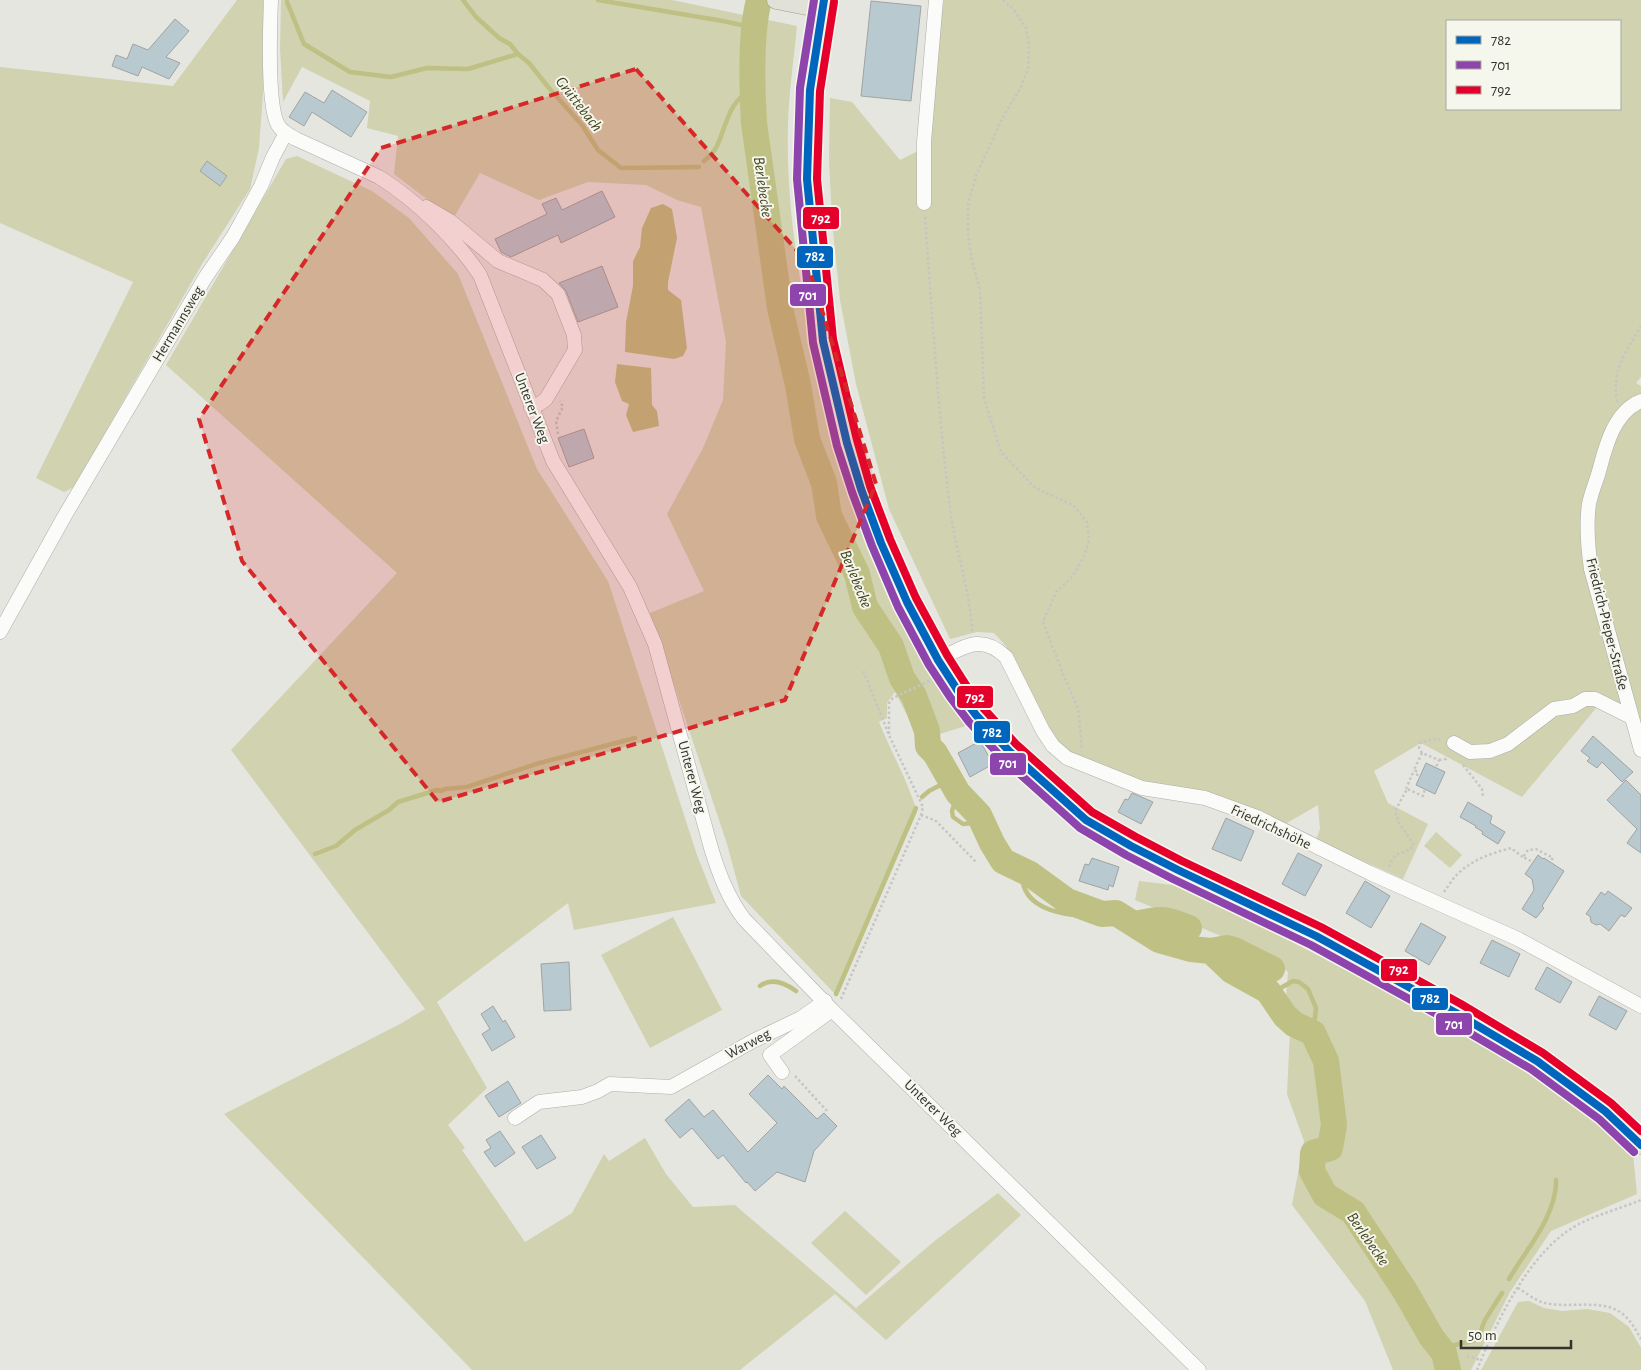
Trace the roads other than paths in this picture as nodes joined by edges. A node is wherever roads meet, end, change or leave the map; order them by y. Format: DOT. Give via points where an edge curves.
graph roads {
  1 [pos="271,0"];
  2 [pos="778,0"];
  3 [pos="936,0"];
  4 [pos="823,5"];
  5 [pos="286,133"];
  6 [pos="924,203"];
  7 [pos="420,208"];
  8 [pos="1641,401"];
  9 [pos="531,408"];
  10 [pos="0,632"];
  11 [pos="938,660"];
  12 [pos="1631,718"];
  13 [pos="1454,743"];
  14 [pos="1641,750"];
  15 [pos="828,1005"];
  16 [pos="1641,1006"];
  17 [pos="788,1073"];
  18 [pos="514,1118"];
  19 [pos="1641,1145"];
  20 [pos="1199,1370"];
  1 -- 5 [label="street" via="273,113"];
  2 -- 4 [label="main road"];
  3 -- 6 [label="street" via="924,142"];
  4 -- 11 [label="main road" via="810,90 807,179 823,341 847,443 881,543"];
  5 -- 7 [label="street, Unterer Weg" via="379,177"];
  5 -- 10 [label="street, Hermannsweg" via="233,237 205,278 64,517"];
  7 -- 9 [label="street, Unterer Weg" via="469,258 480,275"];
  7 -- 9 [label="street" via="428,206 498,261 543,280 558,294 574,334 575,350 549,394"];
  8 -- 12 [label="street, Friedrich-Pieper-Straße" via="1613,429 1589,503 1591,569"];
  9 -- 15 [label="street, Unterer Weg" via="553,461 630,587 655,644 711,848 729,895 744,920"];
  11 -- 16 [label="street, Friedrichshöhe" via="972,643 990,645 1006,657 1043,731 1067,758 1142,788 1205,798 1257,817 1384,880 1518,939"];
  11 -- 19 [label="main road" via="976,716 1086,820 1178,870 1316,936 1456,1013 1537,1062 1605,1111"];
  12 -- 13 [label="street" via="1595,699 1585,699 1573,706 1554,709 1508,744 1490,751 1470,752"];
  12 -- 14 [label="street, Friedrich-Pieper-Straße"];
  15 -- 17 [label="street" via="770,1055"];
  15 -- 18 [label="street, Warweg" via="671,1086 610,1084 582,1097 539,1102"];
  15 -- 20 [label="street, Unterer Weg"];
}
